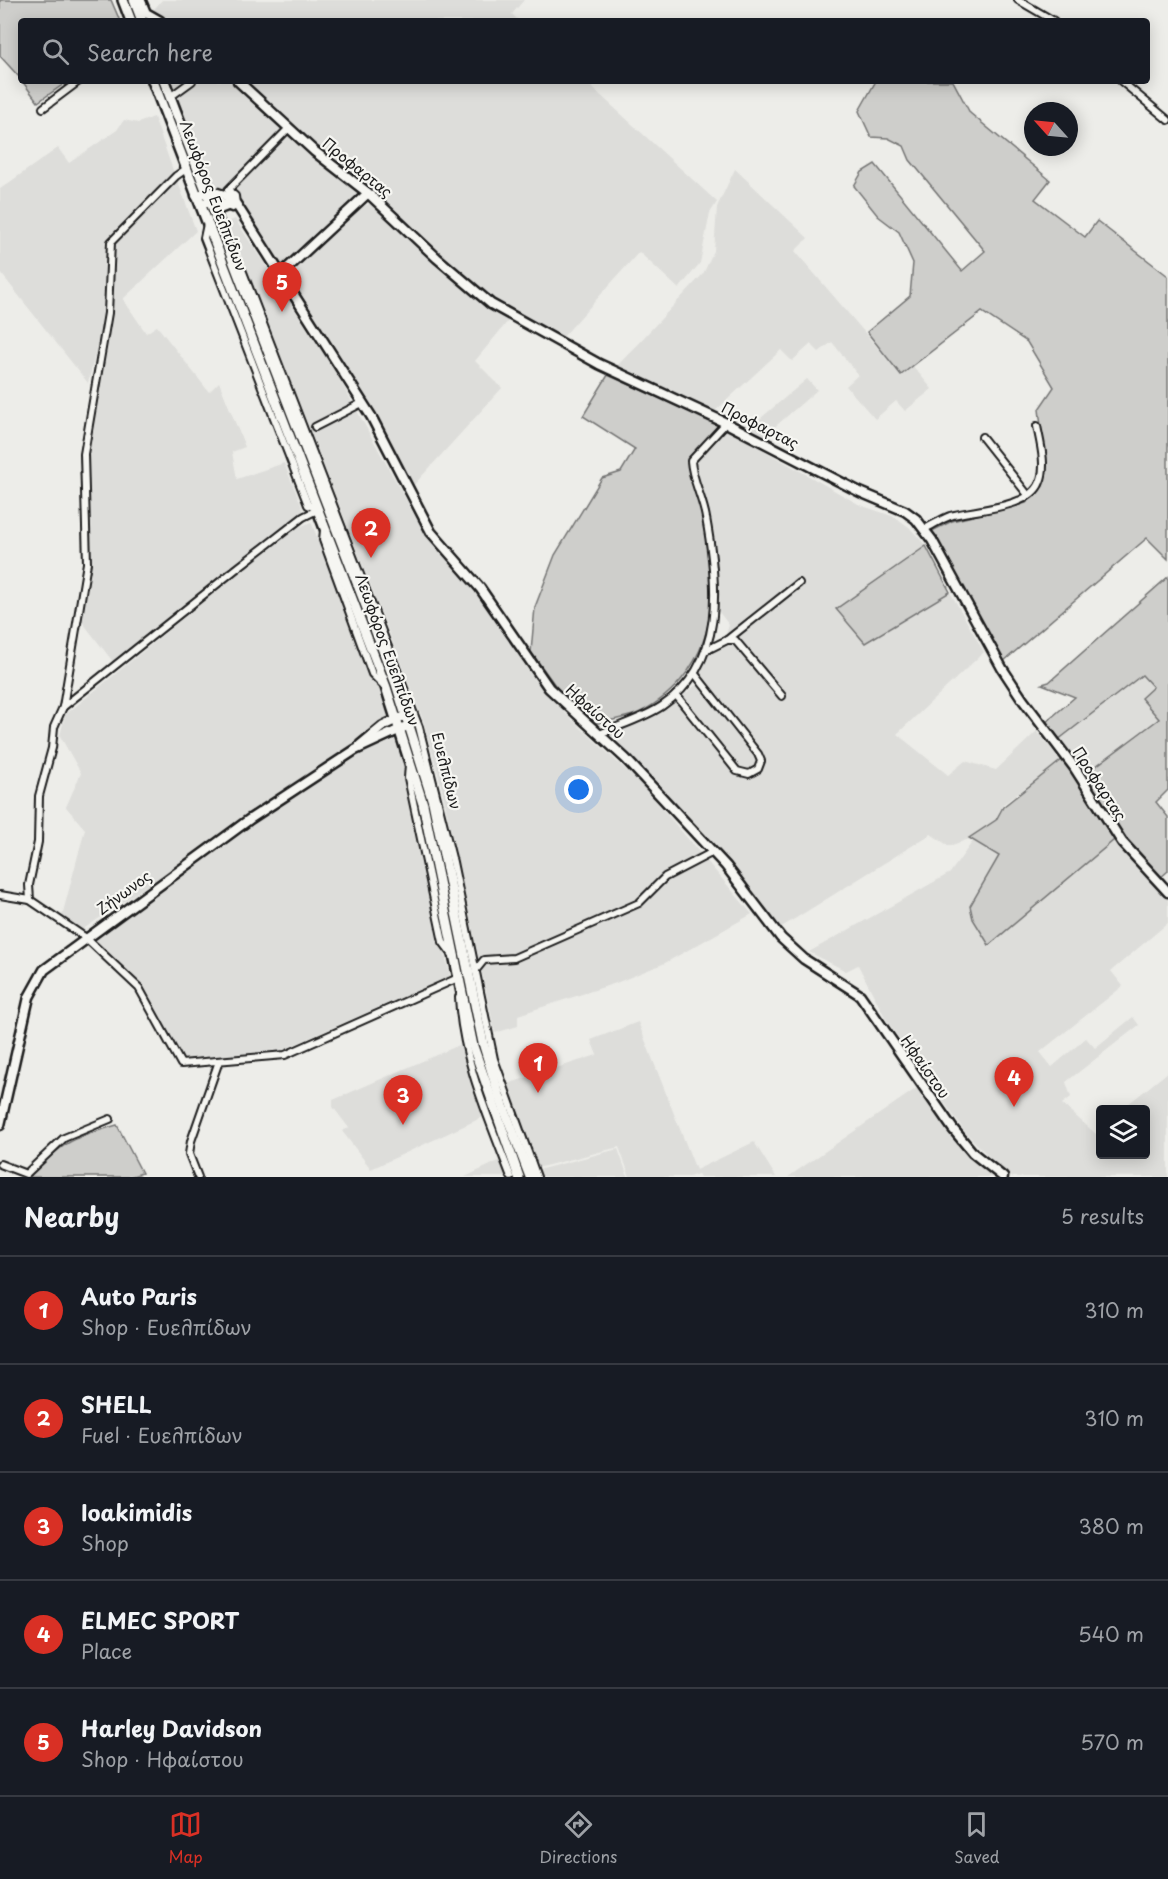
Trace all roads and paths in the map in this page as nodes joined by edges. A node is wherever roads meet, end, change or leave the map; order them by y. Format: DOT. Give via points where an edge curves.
graph roads {
  1 [pos="123,0"];
  2 [pos="1018,0"];
  3 [pos="138,1"];
  4 [pos="130,18"];
  5 [pos="141,18"];
  6 [pos="155,18"];
  7 [pos="1049,18"];
  8 [pos="75,84"];
  9 [pos="154,84"];
  10 [pos="165,84"];
  11 [pos="188,84"];
  12 [pos="241,84"];
  13 [pos="1125,84"];
  14 [pos="170,97"];
  15 [pos="43,108"];
  16 [pos="1168,120"];
  17 [pos="289,128"];
  18 [pos="186,169"];
  19 [pos="204,187"];
  20 [pos="368,193"];
  21 [pos="202,201"];
  22 [pos="234,207"];
  23 [pos="215,217"];
  24 [pos="280,275"];
  25 [pos="362,403"];
  26 [pos="726,423"];
  27 [pos="1037,426"];
  28 [pos="315,427"];
  29 [pos="982,437"];
  30 [pos="1028,495"];
  31 [pos="317,510"];
  32 [pos="925,529"];
  33 [pos="799,584"];
  34 [pos="356,596"];
  35 [pos="727,639"];
  36 [pos="386,650"];
  37 [pos="707,651"];
  38 [pos="695,674"];
  39 [pos="676,695"];
  40 [pos="782,696"];
  41 [pos="63,706"];
  42 [pos="401,716"];
  43 [pos="405,727"];
  44 [pos="600,734"];
  45 [pos="355,750"];
  46 [pos="713,852"];
  47 [pos="449,863"];
  48 [pos="1168,892"];
  49 [pos="0,895"];
  50 [pos="30,900"];
  51 [pos="86,938"];
  52 [pos="475,971"];
  53 [pos="458,978"];
  54 [pos="219,1061"];
  55 [pos="110,1119"];
  56 [pos="0,1125"];
  57 [pos="519,1138"];
  58 [pos="509,1163"];
  59 [pos="0,1164"];
  60 [pos="198,1177"];
  61 [pos="511,1177"];
  62 [pos="519,1177"];
  63 [pos="530,1177"];
  64 [pos="537,1177"];
  65 [pos="1003,1177"];
  1 -- 4 [label="main road"];
  2 -- 7 [label="street"];
  3 -- 5 [label="main road"];
  3 -- 6 [label="street"];
  8 -- 15 [label="street"];
  9 -- 18 [label="main road, Λεωφόρος Ευελπίδων"];
  10 -- 14 [label="main road, Λεωφόρος Ευελπίδων"];
  11 -- 14 [label="street"];
  12 -- 17 [label="street, Προφαρτας"];
  13 -- 16 [label="street"];
  14 -- 19 [label="main road, Λεωφόρος Ευελπίδων"];
  17 -- 20 [label="street, Προφαρτας"];
  17 -- 22 [label="street" via="228,190 235,196"];
  18 -- 21 [label="main road, Λεωφόρος Ευελπίδων"];
  18 -- 41 [label="street" via="111,242 108,313 84,454 87,563"];
  19 -- 21 [label="main road, Λεωφόρος Ευελπίδων"];
  19 -- 22 [label="street" via="219,193"];
  20 -- 24 [label="street"];
  20 -- 26 [label="street, Προφαρτας" via="491,304 599,364"];
  21 -- 22 [label="street" via="215,200"];
  21 -- 23 [label="main road, Λεωφόρος Ευελπίδων"];
  21 -- 31 [label="main road, Λεωφόρος Ευελπίδων"];
  22 -- 23 [label="main road" via="218,209"];
  22 -- 24 [label="street, Ηφαίστου"];
  23 -- 34 [label="main road, Λεωφόρος Ευελπίδων" via="324,490"];
  24 -- 25 [label="street, Ηφαίστου"];
  25 -- 28 [label="street"];
  25 -- 44 [label="street, Ηφαίστου" via="431,532 476,582 549,688"];
  26 -- 32 [label="street, Προφαρτας" via="905,511"];
  26 -- 37 [label="street" via="691,461 714,569 716,599"];
  27 -- 30 [label="street" via="1043,464 1040,483"];
  29 -- 30 [label="street"];
  30 -- 32 [label="street" via="1012,503 949,516"];
  31 -- 34 [label="main road, Λεωφόρος Ευελπίδων"];
  31 -- 41 [label="street" via="236,568"];
  32 -- 48 [label="street, Προφαρτας" via="1023,700 1074,767 1122,842"];
  33 -- 35 [label="street"];
  34 -- 36 [label="main road, Λεωφόρος Ευελπίδων"];
  34 -- 42 [label="main road, Λεωφόρος Ευελπίδων" via="386,687"];
  35 -- 37 [label="street"];
  35 -- 40 [label="street" via="742,647"];
  36 -- 42 [label="main road, Λεωφόρος Ευελπίδων"];
  36 -- 47 [label="street, Ευελπίδων" via="429,759"];
  37 -- 38 [label="street"];
  38 -- 39 [label="street"];
  38 -- 39 [label="street" via="758,754 758,769 749,774 737,771"];
  39 -- 44 [label="street" via="654,711"];
  41 -- 50 [label="street" via="54,727 39,796"];
  42 -- 43 [label="main road, Λεωφόρος Ευελπίδων"];
  42 -- 45 [label="street"];
  43 -- 45 [label="street"];
  43 -- 47 [label="main road, Λεωφόρος Ευελπίδων" via="426,776"];
  43 -- 53 [label="main road, Λεωφόρος Ευελπίδων"];
  44 -- 46 [label="street, Ηφαίστου"];
  45 -- 51 [label="street, Ζήνωνος" via="233,831"];
  46 -- 52 [label="street" via="665,877 639,903 514,958 484,960"];
  46 -- 65 [label="street, Ηφαίστου" via="781,938 862,997 955,1132"];
  47 -- 52 [label="street, Ευελπίδων"];
  47 -- 57 [label="main road, Λεωφόρος Ευελπίδων" via="483,1043"];
  49 -- 50 [label="street"];
  50 -- 51 [label="street"];
  51 -- 54 [label="street" via="138,988 181,1064"];
  51 -- 56 [label="street, Ζήνωνος" via="44,970 29,997"];
  52 -- 57 [label="street, Ευελπίδων" via="494,1059"];
  53 -- 54 [label="street" via="285,1055"];
  53 -- 58 [label="main road, Λεωφόρος Ευελπίδων"];
  54 -- 60 [label="street" via="191,1141 189,1154"];
  55 -- 59 [label="street" via="64,1138 26,1174"];
  57 -- 63 [label="main road, Λεωφόρος Ευελπίδων"];
  57 -- 64 [label="street, Ευελπίδων"];
  58 -- 61 [label="street"];
  58 -- 62 [label="main road, Λεωφόρος Ευελπίδων"];
}
